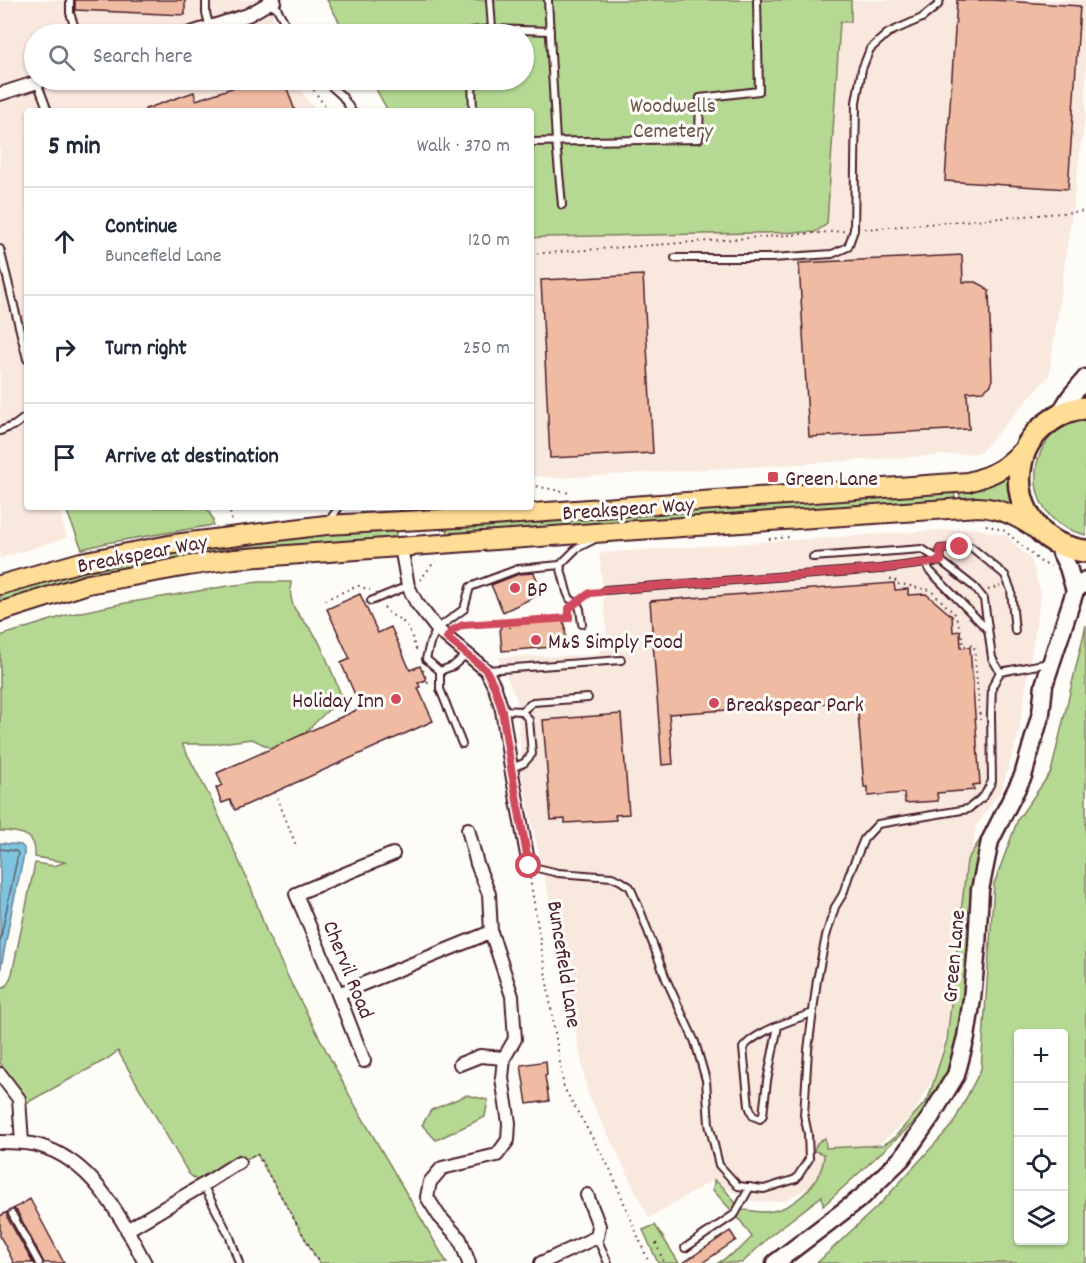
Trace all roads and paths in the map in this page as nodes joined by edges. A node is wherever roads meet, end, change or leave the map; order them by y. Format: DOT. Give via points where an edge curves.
graph roads {
  1 [pos="70,0"];
  2 [pos="206,0"];
  3 [pos="272,0"];
  4 [pos="490,0"];
  5 [pos="548,0"];
  6 [pos="757,0"];
  7 [pos="940,0"];
  8 [pos="74,24"];
  9 [pos="209,24"];
  10 [pos="222,24"];
  11 [pos="285,24"];
  12 [pos="492,24"];
  13 [pos="534,30"];
  14 [pos="550,31"];
  15 [pos="24,86"];
  16 [pos="43,90"];
  17 [pos="313,90"];
  18 [pos="335,90"];
  19 [pos="472,90"];
  20 [pos="0,94"];
  21 [pos="47,108"];
  22 [pos="326,108"];
  23 [pos="350,108"];
  24 [pos="473,108"];
  25 [pos="556,141"];
  26 [pos="534,142"];
  27 [pos="562,205"];
  28 [pos="1086,211"];
  29 [pos="854,230"];
  30 [pos="0,249"];
  31 [pos="534,254"];
  32 [pos="675,258"];
  33 [pos="24,347"];
  34 [pos="1086,378"];
  35 [pos="1086,408"];
  36 [pos="1059,415"];
  37 [pos="24,418"];
  38 [pos="0,431"];
  39 [pos="1028,444"];
  40 [pos="534,486"];
  41 [pos="574,494"];
  42 [pos="534,509"];
  43 [pos="230,510"];
  44 [pos="337,510"];
  45 [pos="510,510"];
  46 [pos="477,512"];
  47 [pos="232,523"];
  48 [pos="979,523"];
  49 [pos="326,525"];
  50 [pos="608,532"];
  51 [pos="1050,539"];
  52 [pos="401,547"];
  53 [pos="1086,551"];
  54 [pos="813,556"];
  55 [pos="441,558"];
  56 [pos="941,561"];
  57 [pos="927,564"];
  58 [pos="560,565"];
  59 [pos="1057,569"];
  60 [pos="883,580"];
  61 [pos="0,585"];
  62 [pos="1080,585"];
  63 [pos="409,589"];
  64 [pos="605,590"];
  65 [pos="380,598"];
  66 [pos="325,600"];
  67 [pos="371,601"];
  68 [pos="577,603"];
  69 [pos="0,612"];
  70 [pos="510,621"];
  71 [pos="582,624"];
  72 [pos="510,628"];
  73 [pos="437,629"];
  74 [pos="987,629"];
  75 [pos="1015,631"];
  76 [pos="447,638"];
  77 [pos="467,654"];
  78 [pos="427,656"];
  79 [pos="621,660"];
  80 [pos="1052,663"];
  81 [pos="486,670"];
  82 [pos="440,671"];
  83 [pos="999,672"];
  84 [pos="588,698"];
  85 [pos="502,710"];
  86 [pos="522,711"];
  87 [pos="980,726"];
  88 [pos="462,744"];
  89 [pos="511,768"];
  90 [pos="275,792"];
  91 [pos="468,829"];
  92 [pos="297,848"];
  93 [pos="393,854"];
  94 [pos="529,866"];
  95 [pos="491,932"];
  96 [pos="338,994"];
  97 [pos="813,1013"];
  98 [pos="778,1026"];
  99 [pos="504,1058"];
  100 [pos="364,1061"];
  101 [pos="460,1064"];
  102 [pos="0,1074"];
  103 [pos="0,1142"];
  104 [pos="22,1142"];
  105 [pos="239,1162"];
  106 [pos="203,1185"];
  107 [pos="750,1187"];
  108 [pos="587,1195"];
  109 [pos="12,1214"];
  110 [pos="127,1230"];
  111 [pos="597,1237"];
  112 [pos="656,1243"];
  113 [pos="685,1248"];
  114 [pos="39,1263"];
  115 [pos="145,1263"];
  116 [pos="239,1263"];
  117 [pos="320,1263"];
  118 [pos="469,1263"];
  119 [pos="541,1263"];
  120 [pos="608,1263"];
  121 [pos="649,1263"];
  122 [pos="664,1263"];
  123 [pos="775,1263"];
  1 -- 8 [label="lane"];
  2 -- 9 [label="lane"];
  3 -- 10 [label="street" via="248,15"];
  3 -- 11 [label="lane"];
  4 -- 12 [label="lane"];
  5 -- 14 [label="lane"];
  6 -- 25 [label="lane" via="759,91 699,98 699,139"];
  7 -- 29 [label="lane" via="922,18 888,33 870,49 862,69 856,102"];
  13 -- 14 [label="lane"];
  14 -- 25 [label="lane"];
  15 -- 20 [label="street"];
  16 -- 21 [label="lane"];
  17 -- 22 [label="path"];
  18 -- 23 [label="lane"];
  19 -- 24 [label="lane"];
  25 -- 26 [label="lane"];
  25 -- 27 [label="lane"];
  28 -- 29 [label="path"];
  29 -- 31 [label="path"];
  29 -- 32 [label="lane" via="848,247 832,254"];
  30 -- 33 [label="lane"];
  34 -- 36 [label="street"];
  35 -- 36 [label="highway"];
  36 -- 39 [label="highway" via="1041,427"];
  37 -- 38 [label="lane"];
  39 -- 42 [label="main road, Breakspear Way" via="999,471 968,482"];
  39 -- 51 [label="highway" via="1019,482 1022,502 1030,519"];
  40 -- 41 [label="path"];
  43 -- 47 [label="path"];
  44 -- 49 [label="lane"];
  45 -- 46 [label="main road, Breakspear Way"];
  46 -- 49 [label="main road, Breakspear Way"];
  48 -- 59 [label="path" via="1005,531 1042,563"];
  49 -- 61 [label="main road, Breakspear Way" via="174,544 81,562"];
  50 -- 51 [label="main road, Breakspear Way" via="978,507 1020,518"];
  50 -- 52 [label="main road, Breakspear Way"];
  50 -- 58 [label="lane" via="577,548"];
  51 -- 53 [label="highway"];
  51 -- 62 [label="street, Green Lane"];
  52 -- 63 [label="street"];
  52 -- 69 [label="main road, Breakspear Way" via="188,566 88,584"];
  54 -- 56 [label="lane" via="922,549"];
  55 -- 63 [label="path"];
  56 -- 57 [label="lane"];
  56 -- 74 [label="lane" via="984,599"];
  56 -- 75 [label="lane" via="940,549 971,547 1005,575 1011,590"];
  57 -- 64 [label="lane"];
  57 -- 74 [label="lane" via="928,570"];
  58 -- 68 [label="lane" via="570,599"];
  58 -- 73 [label="lane" via="518,569 470,587 464,609"];
  60 -- 87 [label="path" via="895,579 896,584 930,590 955,614 963,645 974,645"];
  62 -- 80 [label="street, Green Lane"];
  63 -- 65 [label="lane"];
  63 -- 73 [label="street"];
  64 -- 68 [label="path" via="590,593"];
  65 -- 66 [label="path" via="374,591 359,586"];
  65 -- 67 [label="lane"];
  65 -- 78 [label="path" via="389,615 398,618 410,632 417,652"];
  68 -- 70 [label="path" via="569,608 569,618"];
  68 -- 71 [label="lane"];
  70 -- 72 [label="path"];
  70 -- 76 [label="path" via="463,625"];
  73 -- 76 [label="street"];
  73 -- 78 [label="lane"];
  74 -- 83 [label="lane"];
  76 -- 77 [label="street"];
  77 -- 81 [label="street"];
  77 -- 82 [label="lane"];
  78 -- 82 [label="lane"];
  79 -- 81 [label="lane"];
  80 -- 83 [label="lane"];
  80 -- 123 [label="street, Green Lane" via="1023,776 990,841 980,890 972,999 956,1075 902,1158 862,1197"];
  81 -- 85 [label="street"];
  82 -- 88 [label="lane" via="440,689"];
  83 -- 97 [label="lane" via="992,687 990,714 992,781 984,796 968,809 878,824 864,839 826,936"];
  84 -- 86 [label="lane" via="533,702"];
  85 -- 86 [label="lane"];
  85 -- 89 [label="street"];
  86 -- 89 [label="lane" via="529,720 532,754 524,763"];
  89 -- 94 [label="street"];
  90 -- 92 [label="path"];
  91 -- 95 [label="street" via="489,894"];
  93 -- 96 [label="street, Chervil Road" via="296,894"];
  94 -- 107 [label="lane" via="612,878 630,887 695,1042 706,1080 709,1124 718,1165 738,1186"];
  94 -- 121 [label="path, Buncefield Lane" via="564,1088 610,1169"];
  95 -- 96 [label="street"];
  95 -- 99 [label="street" via="512,996 515,1039"];
  96 -- 100 [label="street, Chervil Road"];
  97 -- 98 [label="lane"];
  97 -- 107 [label="lane" via="804,1115 809,1159 796,1179 764,1189"];
  98 -- 98 [label="lane" via="764,1115 760,1119 753,1116 749,1106 743,1048 747,1041"];
  99 -- 101 [label="street" via="480,1056"];
  99 -- 118 [label="street" via="508,1140 497,1155 442,1168 430,1182 427,1197 460,1239"];
  102 -- 104 [label="street" via="19,1099"];
  103 -- 104 [label="street"];
  104 -- 110 [label="street" via="52,1150 87,1174 106,1195"];
  105 -- 106 [label="street"];
  105 -- 117 [label="path" via="257,1154"];
  106 -- 110 [label="street"];
  106 -- 116 [label="lane"];
  107 -- 113 [label="lane" via="735,1214"];
  108 -- 111 [label="street" via="599,1226"];
  109 -- 114 [label="lane"];
  110 -- 115 [label="street"];
  111 -- 119 [label="street"];
  111 -- 120 [label="lane"];
  112 -- 122 [label="path"];
}
